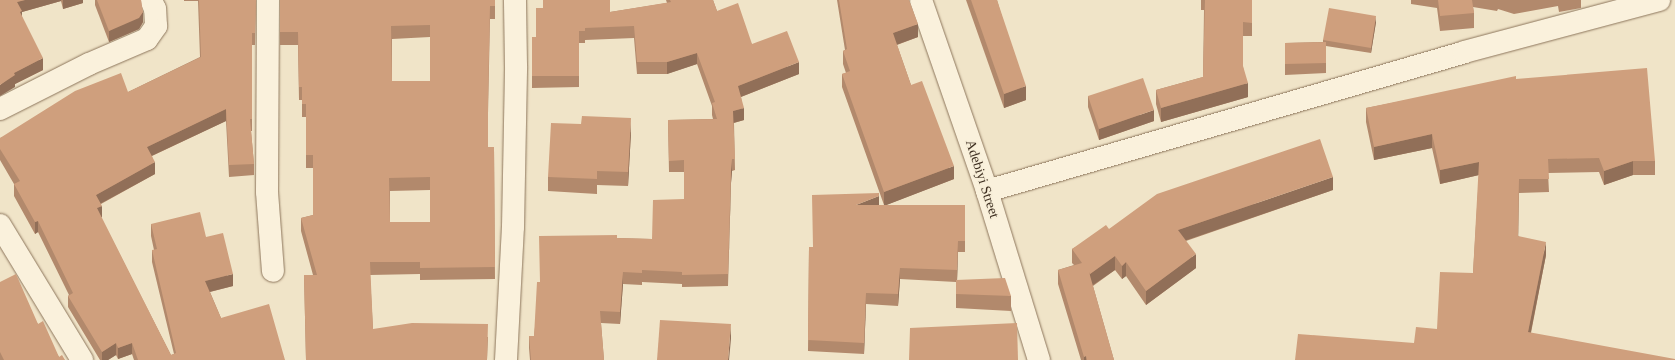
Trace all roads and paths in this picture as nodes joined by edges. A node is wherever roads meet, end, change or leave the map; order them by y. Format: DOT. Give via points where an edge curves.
graph roads {
  1 [pos="151,0"];
  2 [pos="268,0"];
  3 [pos="515,0"];
  4 [pos="921,0"];
  5 [pos="1659,0"];
  6 [pos="0,110"];
  7 [pos="987,191"];
  8 [pos="0,225"];
  9 [pos="273,271"];
  10 [pos="82,360"];
  11 [pos="506,360"];
  12 [pos="1039,360"];
  1 -- 6 [label="street" via="155,9 156,26 147,39 89,64"];
  2 -- 9 [label="street" via="267,192"];
  3 -- 11 [label="street" via="513,220"];
  4 -- 7 [label="street, Adebiyi Street"];
  5 -- 7 [label="street" via="1464,52"];
  7 -- 12 [label="street, Adebiyi Street"];
  8 -- 10 [label="street"];
}
